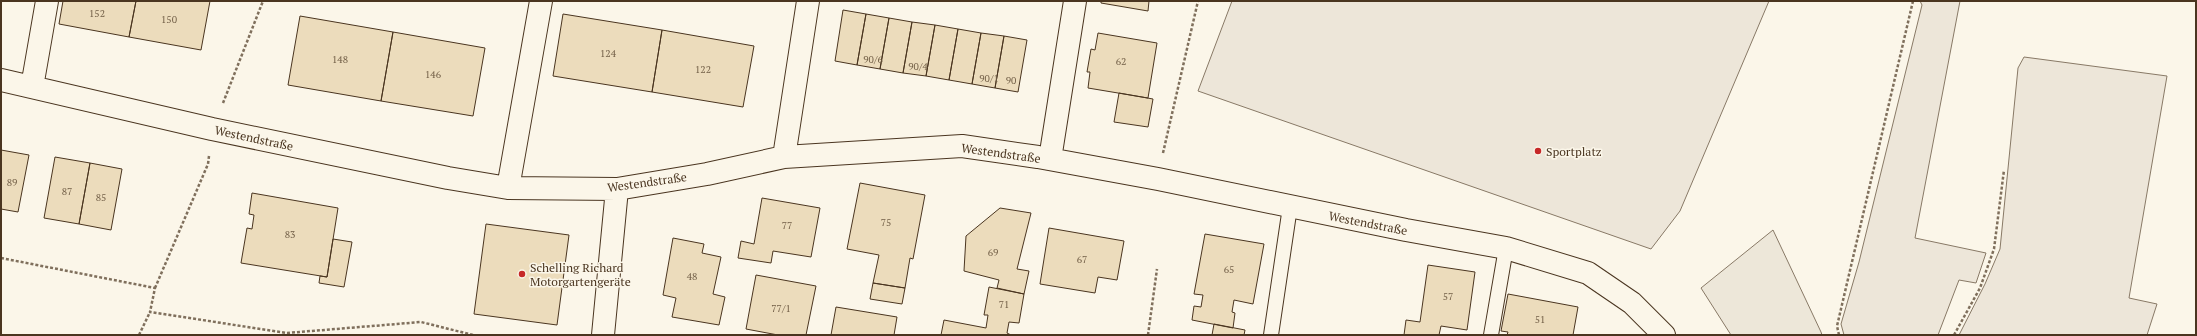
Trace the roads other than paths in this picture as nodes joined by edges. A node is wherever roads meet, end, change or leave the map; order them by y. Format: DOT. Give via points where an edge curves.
graph roads {
  1 [pos="47,1"];
  2 [pos="541,1"];
  3 [pos="808,1"];
  4 [pos="1075,1"];
  5 [pos="1,80"];
  6 [pos="32,87"];
  7 [pos="784,157"];
  8 [pos="1050,159"];
  9 [pos="508,188"];
  10 [pos="617,189"];
  11 [pos="1290,207"];
  12 [pos="1506,248"];
  13 [pos="603,335"];
  14 [pos="1271,335"];
  15 [pos="1491,335"];
  16 [pos="1664,335"];
  1 -- 6 [label="street"];
  2 -- 9 [label="street"];
  3 -- 7 [label="street"];
  4 -- 8 [label="street, Westendstraße"];
  5 -- 6 [label="street, Westendstraße"];
  6 -- 9 [label="street, Westendstraße" via="212,130"];
  7 -- 8 [label="street, Westendstraße" via="962,146"];
  7 -- 10 [label="street, Westendstraße" via="707,174"];
  8 -- 11 [label="street, Westendstraße"];
  9 -- 10 [label="street, Westendstraße"];
  10 -- 13 [label="street"];
  11 -- 12 [label="street, Westendstraße"];
  11 -- 14 [label="lane"];
  12 -- 15 [label="lane"];
  12 -- 16 [label="street, Westendstraße" via="1588,273 1632,303"];
}
